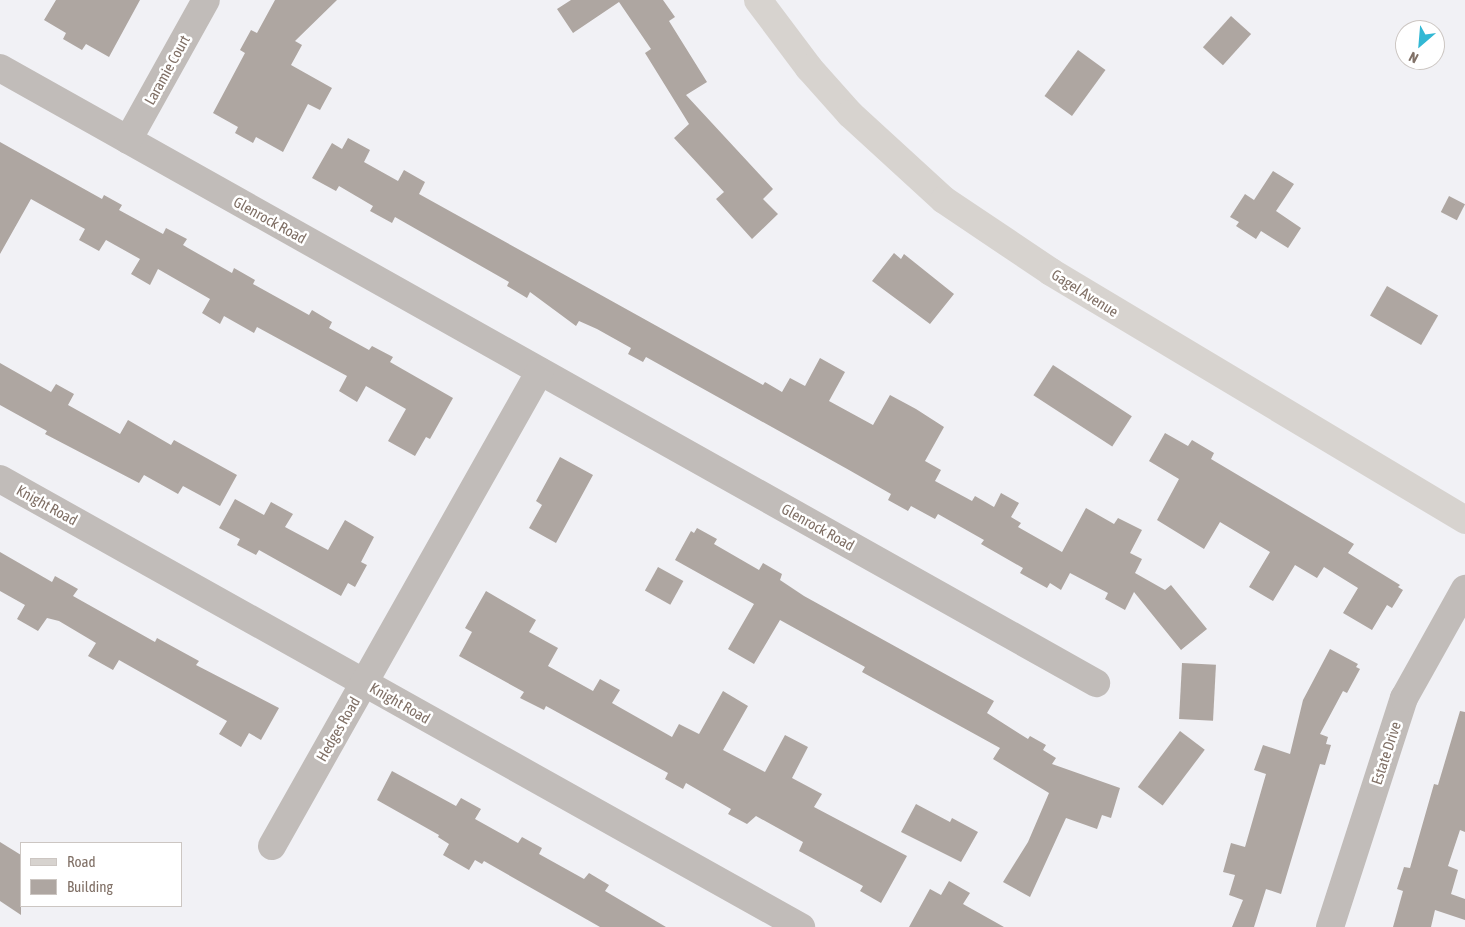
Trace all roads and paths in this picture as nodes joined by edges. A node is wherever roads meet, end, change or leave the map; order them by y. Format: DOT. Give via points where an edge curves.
graph roads {
  1 [pos="206,0"];
  2 [pos="758,0"];
  3 [pos="0,68"];
  4 [pos="128,140"];
  5 [pos="540,371"];
  6 [pos="0,479"];
  7 [pos="1465,520"];
  8 [pos="1465,589"];
  9 [pos="365,682"];
  10 [pos="1096,683"];
  11 [pos="272,846"];
  12 [pos="801,927"];
  13 [pos="1330,927"];
  1 -- 4 [label="street, Laramie Court"];
  2 -- 7 [label="street, Gagel Avenue" via="809,68 850,114 944,200 1050,272"];
  3 -- 4 [label="street, Glenrock Road"];
  4 -- 5 [label="street, Glenrock Road"];
  5 -- 9 [label="street, Hedges Road"];
  5 -- 10 [label="street, Glenrock Road"];
  6 -- 9 [label="street, Knight Road"];
  8 -- 13 [label="street, Estate Drive" via="1404,698"];
  9 -- 11 [label="street, Hedges Road"];
  9 -- 12 [label="street, Knight Road"];
}
